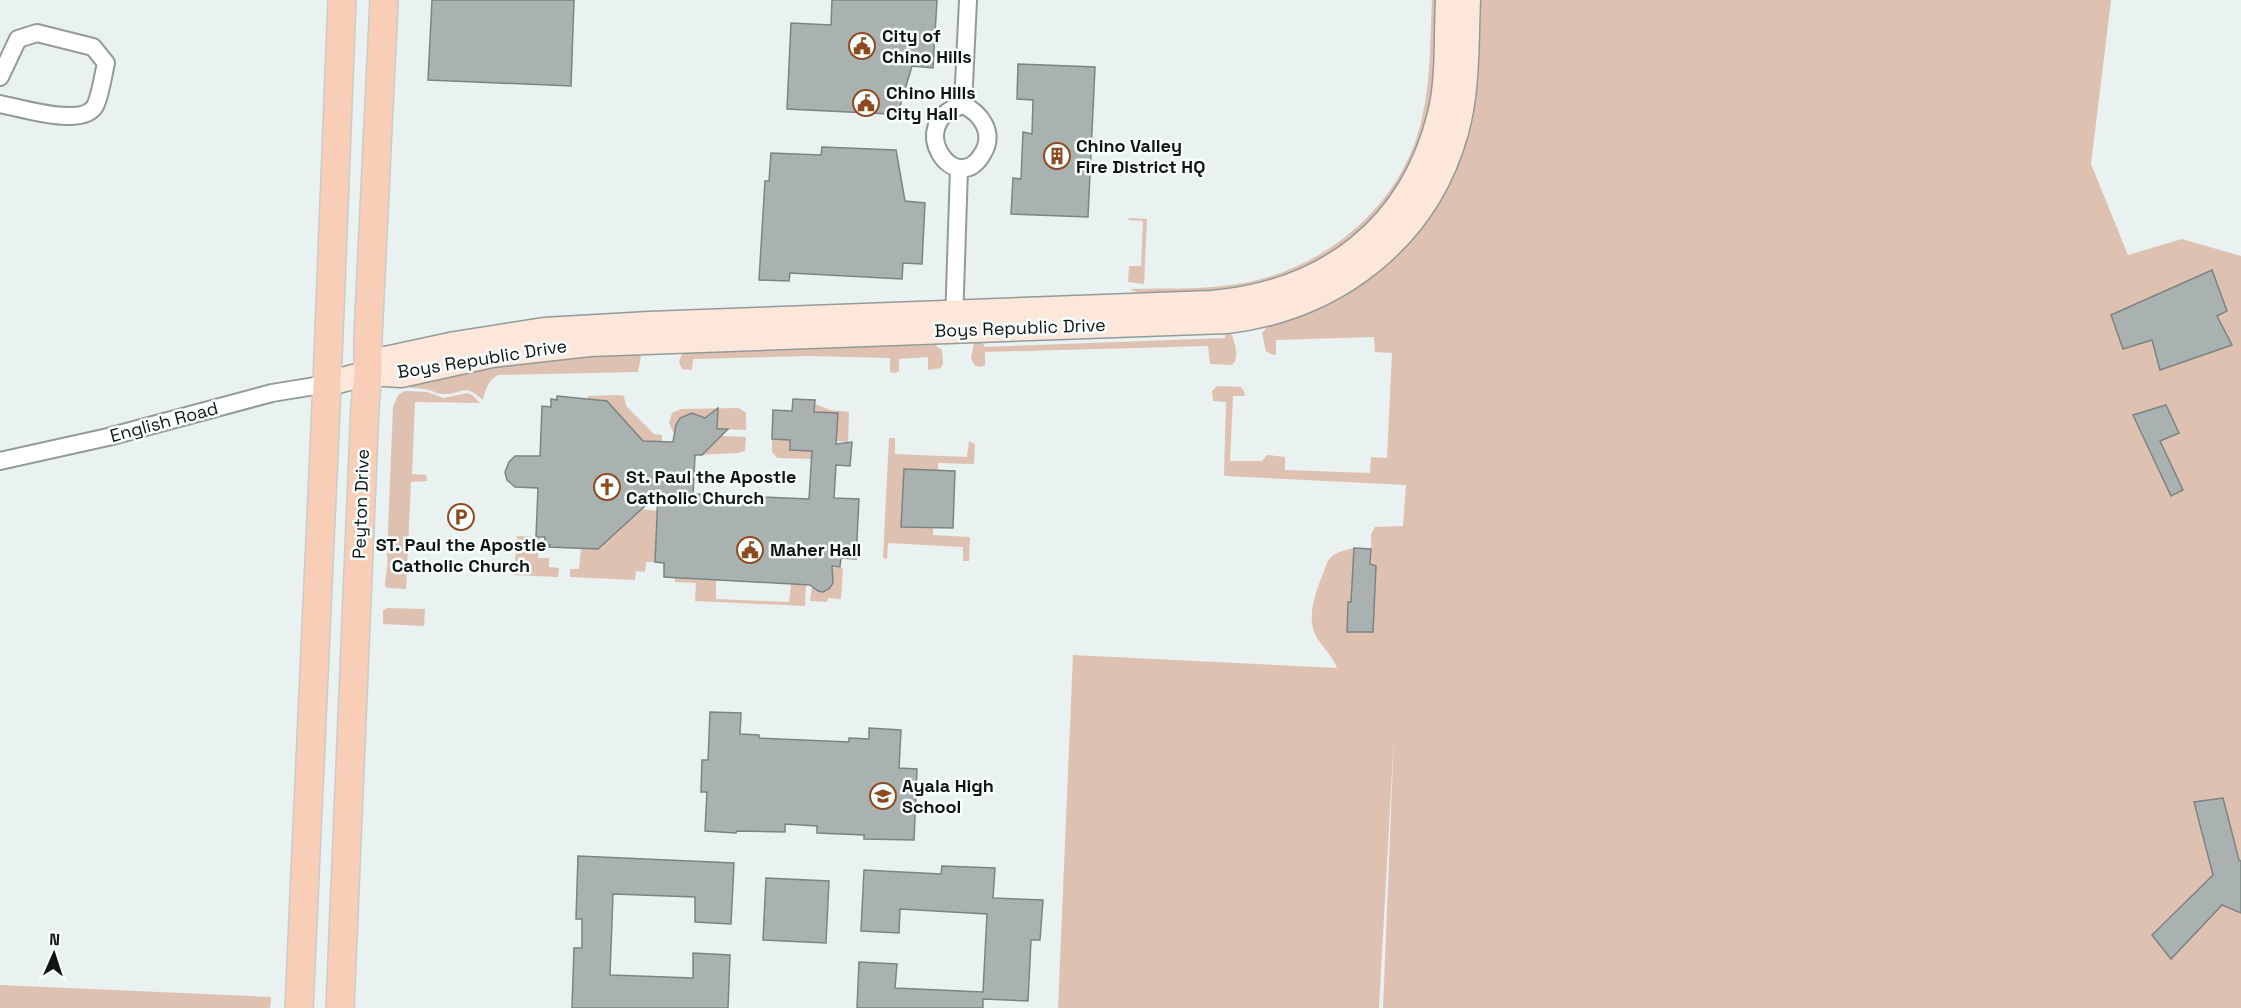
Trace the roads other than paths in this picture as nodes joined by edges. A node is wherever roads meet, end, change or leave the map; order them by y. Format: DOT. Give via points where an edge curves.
graph roads {
  1 [pos="342,0"];
  2 [pos="384,0"];
  3 [pos="969,0"];
  4 [pos="1448,0"];
  5 [pos="1468,0"];
  6 [pos="0,77"];
  7 [pos="0,104"];
  8 [pos="963,105"];
  9 [pos="959,168"];
  10 [pos="955,321"];
  11 [pos="368,373"];
  12 [pos="327,384"];
  13 [pos="0,461"];
  14 [pos="299,1008"];
  15 [pos="340,1008"];
  1 -- 12 [label="main road"];
  2 -- 11 [label="main road, Peyton Drive"];
  3 -- 8 [label="street"];
  4 -- 10 [label="main road, Boys Republic Drive" via="1443,98 1425,159 1407,193 1382,225 1342,261 1282,290 1231,301"];
  5 -- 10 [label="main road, Boys Republic Drive" via="1460,111 1444,165 1426,199 1399,235 1344,282 1300,304 1248,319 1167,324"];
  6 -- 7 [label="street" via="18,39 37,33 93,47 106,63 96,106 84,116 68,117"];
  8 -- 9 [label="street" via="950,109 936,127 937,150 943,161"];
  8 -- 9 [label="street" via="982,117 987,141 977,162"];
  9 -- 10 [label="street"];
  10 -- 11 [label="main road, Boys Republic Drive" via="589,344 514,352 401,375"];
  11 -- 12 [label="main road, Boys Republic Drive"];
  11 -- 15 [label="main road, Peyton Drive"];
  12 -- 13 [label="street, English Road" via="272,393"];
  12 -- 14 [label="main road"];
}
